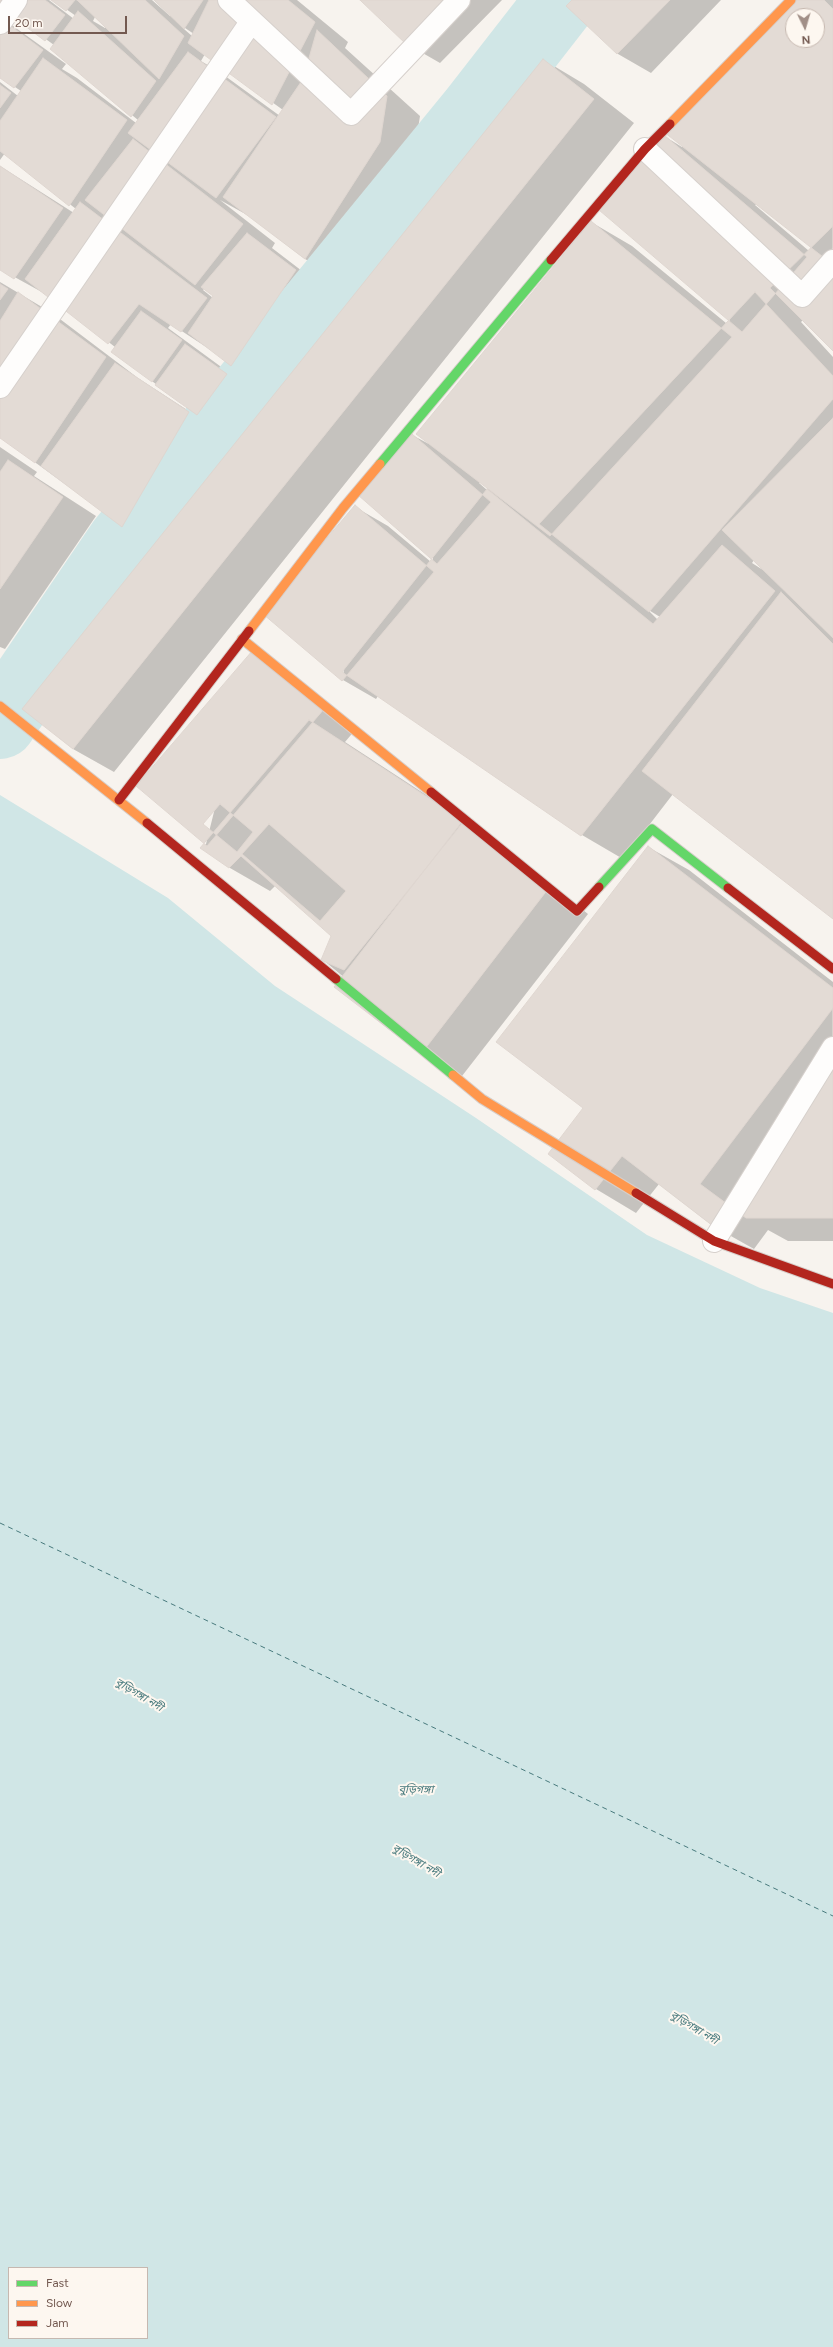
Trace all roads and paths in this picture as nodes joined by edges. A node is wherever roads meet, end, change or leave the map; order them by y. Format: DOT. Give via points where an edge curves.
graph roads {
  1 [pos="16,0"];
  2 [pos="230,0"];
  3 [pos="459,0"];
  4 [pos="792,0"];
  5 [pos="252,22"];
  6 [pos="0,23"];
  7 [pos="645,149"];
  8 [pos="833,261"];
  9 [pos="0,387"];
  10 [pos="242,639"];
  11 [pos="0,706"];
  12 [pos="119,800"];
  13 [pos="833,969"];
  14 [pos="833,1048"];
  15 [pos="714,1241"];
  16 [pos="833,1284"];
  1 -- 6 [label="street"];
  2 -- 5 [label="street"];
  3 -- 5 [label="street" via="351,114"];
  4 -- 7 [label="street"];
  5 -- 9 [label="street"];
  7 -- 8 [label="street" via="802,296"];
  7 -- 10 [label="street" via="343,508"];
  10 -- 12 [label="street"];
  10 -- 13 [label="street" via="577,911 652,829"];
  11 -- 12 [label="street"];
  12 -- 15 [label="street" via="482,1099"];
  14 -- 15 [label="street"];
  15 -- 16 [label="street"];
}
